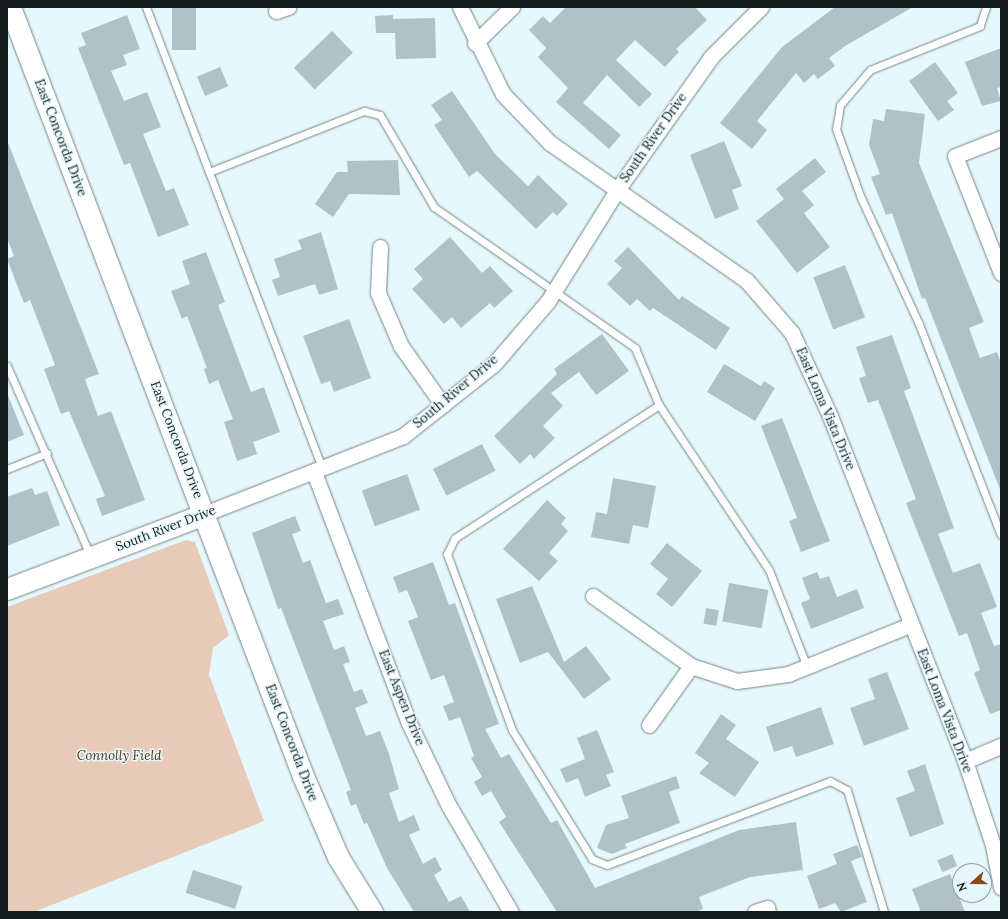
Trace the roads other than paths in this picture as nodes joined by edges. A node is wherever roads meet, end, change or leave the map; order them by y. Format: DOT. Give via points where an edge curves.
graph roads {
  1 [pos="10,7"];
  2 [pos="146,7"];
  3 [pos="460,7"];
  4 [pos="512,7"];
  5 [pos="761,7"];
  6 [pos="986,7"];
  7 [pos="475,43"];
  8 [pos="1001,138"];
  9 [pos="209,172"];
  10 [pos="617,190"];
  11 [pos="380,247"];
  12 [pos="1001,273"];
  13 [pos="554,290"];
  14 [pos="7,366"];
  15 [pos="659,404"];
  16 [pos="443,406"];
  17 [pos="47,453"];
  18 [pos="7,468"];
  19 [pos="318,470"];
  20 [pos="204,514"];
  21 [pos="1001,535"];
  22 [pos="91,557"];
  23 [pos="7,589"];
  24 [pos="593,596"];
  25 [pos="910,625"];
  26 [pos="691,666"];
  27 [pos="806,667"];
  28 [pos="649,725"];
  29 [pos="1001,746"];
  30 [pos="964,761"];
  31 [pos="1001,887"];
  32 [pos="372,912"];
  33 [pos="511,912"];
  34 [pos="884,912"];
  1 -- 20 [label="street, East Concorda Drive"];
  2 -- 9 [label="lane"];
  3 -- 7 [label="street, East Loma Vista Drive"];
  4 -- 7 [label="street"];
  5 -- 10 [label="street, South River Drive" via="711,57"];
  6 -- 21 [label="lane" via="980,26 870,70 840,105 836,129 861,198 934,358"];
  7 -- 10 [label="street, East Loma Vista Drive" via="503,94 539,132"];
  8 -- 12 [label="street" via="955,156"];
  9 -- 13 [label="lane" via="364,111 380,115 434,207"];
  9 -- 19 [label="lane"];
  10 -- 13 [label="street, South River Drive"];
  10 -- 25 [label="street, East Loma Vista Drive" via="746,280 792,333 830,416"];
  11 -- 16 [label="street" via="378,293 401,346"];
  13 -- 15 [label="lane" via="635,348"];
  13 -- 16 [label="street, South River Drive" via="494,364"];
  14 -- 17 [label="lane"];
  15 -- 27 [label="lane" via="768,570"];
  15 -- 34 [label="lane" via="455,538 447,554 512,730 592,859 607,865 830,781 847,790"];
  16 -- 19 [label="street, South River Drive" via="403,436"];
  17 -- 18 [label="lane"];
  17 -- 22 [label="lane"];
  19 -- 20 [label="street, South River Drive"];
  19 -- 33 [label="street, East Aspen Drive" via="409,723 449,806"];
  20 -- 22 [label="street, South River Drive"];
  20 -- 32 [label="street, East Concorda Drive" via="303,776 338,857"];
  22 -- 23 [label="street, South River Drive"];
  24 -- 26 [label="street"];
  25 -- 27 [label="street"];
  25 -- 30 [label="street, East Loma Vista Drive"];
  26 -- 27 [label="street" via="737,681 788,674"];
  26 -- 28 [label="street"];
  29 -- 30 [label="street"];
  30 -- 31 [label="street, East Loma Vista Drive" via="993,845"];
}
